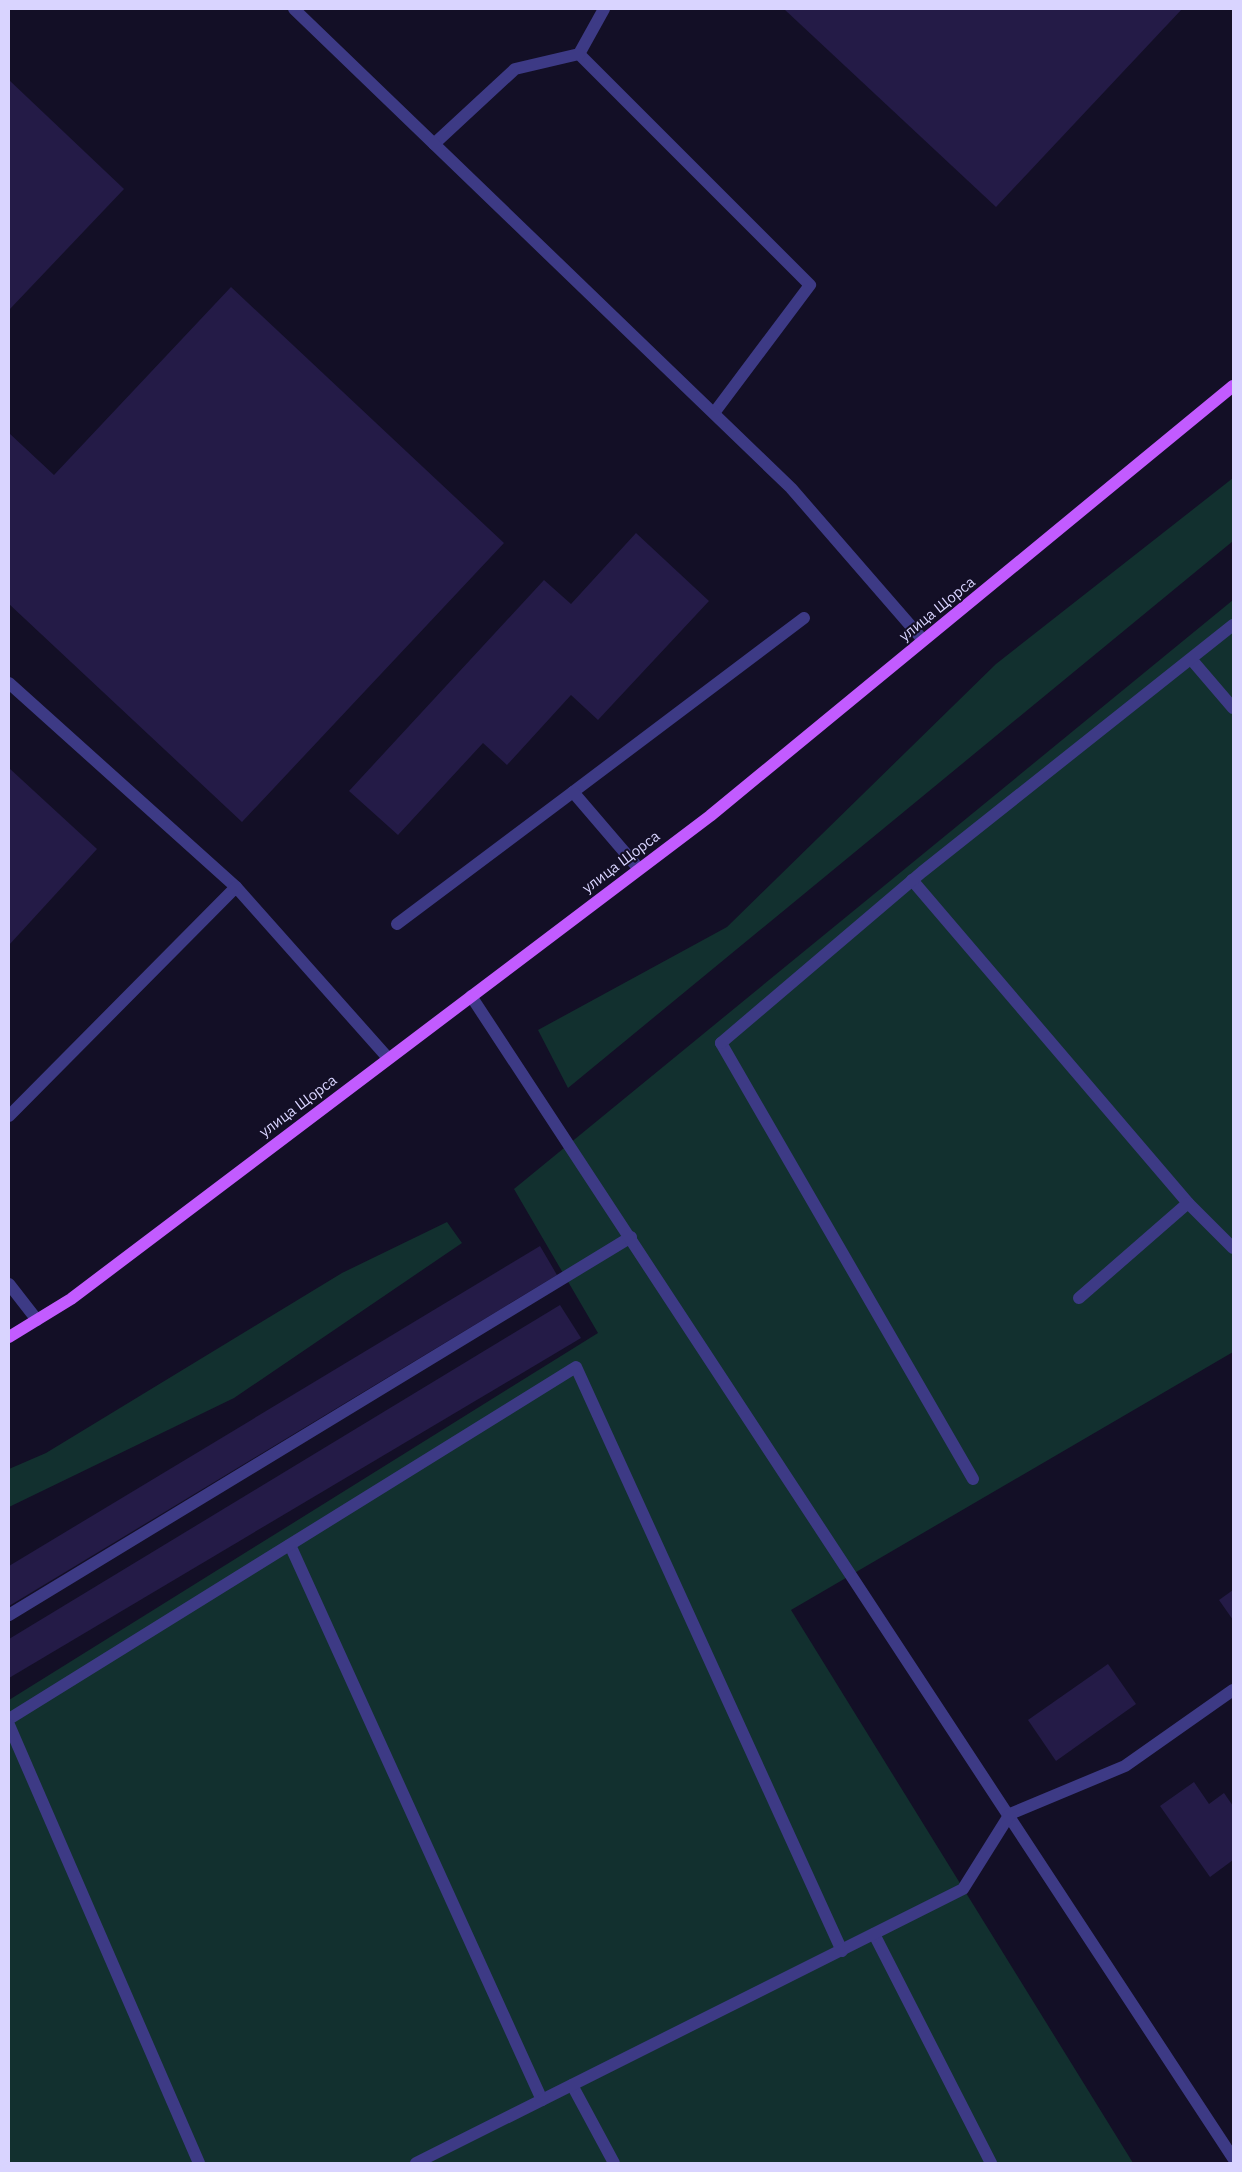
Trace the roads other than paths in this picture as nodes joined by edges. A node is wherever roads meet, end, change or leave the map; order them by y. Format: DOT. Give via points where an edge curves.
graph roads {
  1 [pos="294,9"];
  2 [pos="604,9"];
  3 [pos="579,54"];
  4 [pos="434,144"];
  5 [pos="1233,386"];
  6 [pos="714,413"];
  7 [pos="804,618"];
  8 [pos="1233,625"];
  9 [pos="924,640"];
  10 [pos="1191,659"];
  11 [pos="9,683"];
  12 [pos="1233,708"];
  13 [pos="573,792"];
  14 [pos="639,869"];
  15 [pos="912,880"];
  16 [pos="236,887"];
  17 [pos="397,924"];
  18 [pos="471,996"];
  19 [pos="388,1058"];
  20 [pos="9,1116"];
  21 [pos="1188,1203"];
  22 [pos="631,1237"];
  23 [pos="1233,1248"];
  24 [pos="9,1284"];
  25 [pos="1079,1298"];
  26 [pos="36,1320"];
  27 [pos="9,1337"];
  28 [pos="972,1479"];
  29 [pos="290,1545"];
  30 [pos="9,1615"];
  31 [pos="1233,1690"];
  32 [pos="9,1719"];
  33 [pos="9,1725"];
  34 [pos="1010,1814"];
  35 [pos="874,1934"];
  36 [pos="842,1951"];
  37 [pos="572,2085"];
  38 [pos="542,2100"];
  39 [pos="1233,2158"];
  40 [pos="199,2163"];
  41 [pos="416,2163"];
  42 [pos="614,2163"];
  43 [pos="991,2163"];
  1 -- 4 [label="street"];
  2 -- 3 [label="street"];
  3 -- 4 [label="street" via="516,69"];
  3 -- 6 [label="street" via="810,284"];
  4 -- 6 [label="street"];
  5 -- 9 [label="main road, улица Щорса"];
  6 -- 9 [label="street" via="814,513"];
  7 -- 13 [label="street"];
  8 -- 10 [label="street"];
  9 -- 14 [label="main road, улица Щорса" via="710,816"];
  10 -- 12 [label="street"];
  10 -- 15 [label="street"];
  11 -- 16 [label="street"];
  13 -- 14 [label="street"];
  13 -- 17 [label="street"];
  14 -- 18 [label="main road, улица Щорса"];
  15 -- 21 [label="street"];
  15 -- 28 [label="street" via="721,1043"];
  16 -- 19 [label="street"];
  16 -- 20 [label="street"];
  18 -- 19 [label="main road, улица Щорса"];
  18 -- 22 [label="street"];
  19 -- 26 [label="main road, улица Щорса" via="71,1298"];
  21 -- 23 [label="street"];
  21 -- 25 [label="street"];
  22 -- 30 [label="street"];
  22 -- 34 [label="street"];
  24 -- 26 [label="street"];
  26 -- 27 [label="main road, улица Щорса"];
  29 -- 32 [label="street"];
  29 -- 36 [label="street" via="576,1367"];
  29 -- 38 [label="street"];
  31 -- 34 [label="street" via="1125,1766"];
  33 -- 40 [label="street"];
  34 -- 35 [label="street" via="963,1889"];
  34 -- 39 [label="street"];
  35 -- 36 [label="street"];
  35 -- 43 [label="street"];
  36 -- 37 [label="street"];
  37 -- 38 [label="street"];
  37 -- 42 [label="street"];
  38 -- 41 [label="street"];
}
